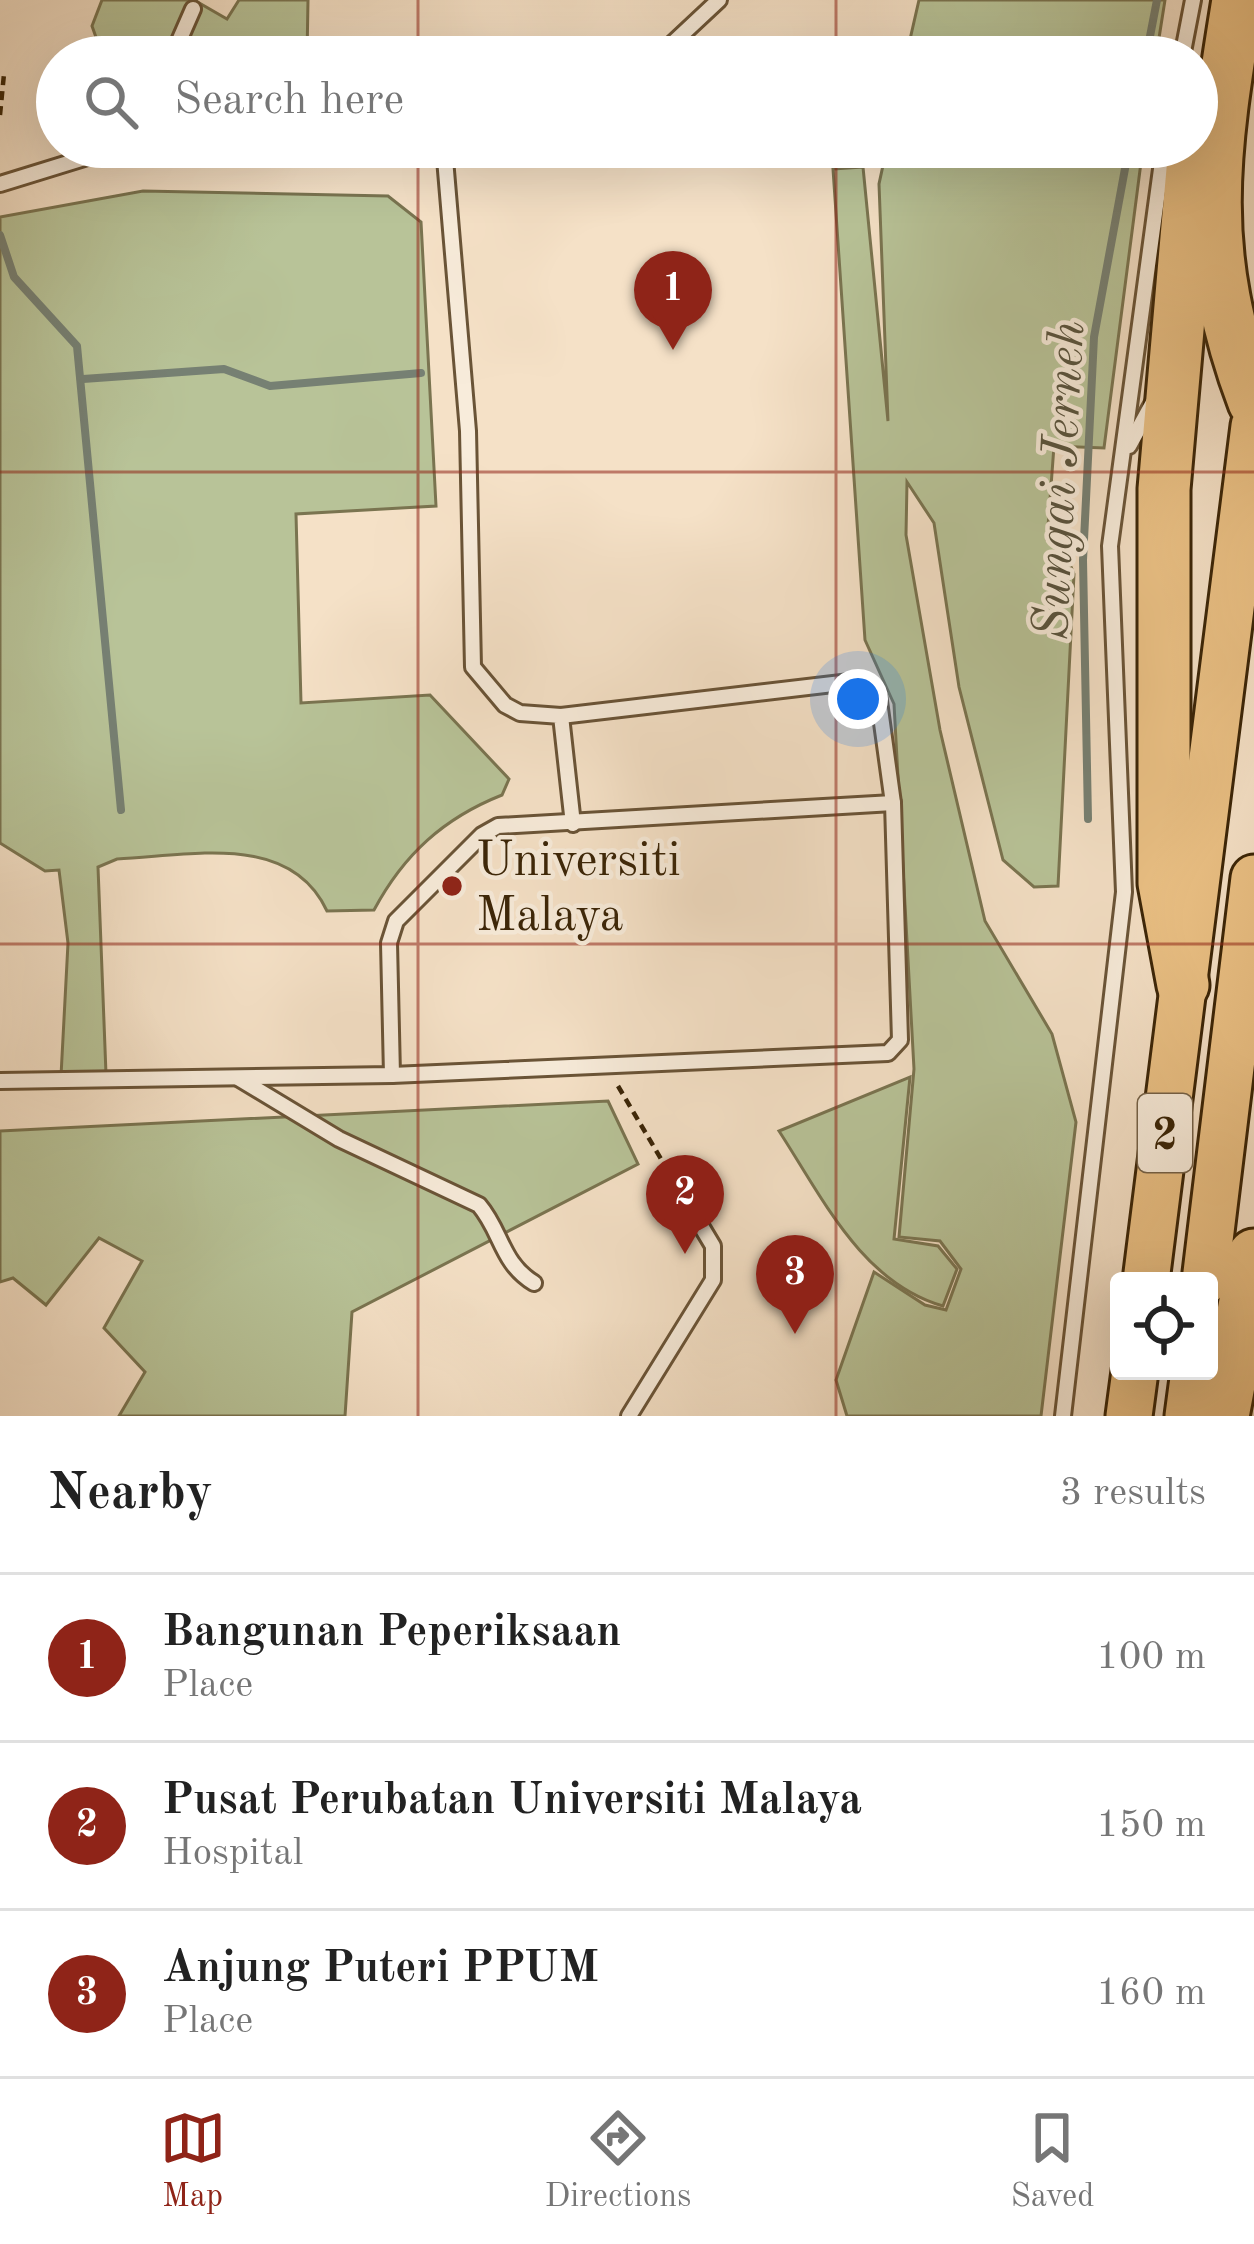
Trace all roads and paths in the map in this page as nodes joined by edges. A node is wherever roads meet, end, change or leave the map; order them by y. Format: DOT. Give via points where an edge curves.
graph roads {
  1 [pos="719,0"];
  2 [pos="1193,0"];
  3 [pos="1208,0"];
  4 [pos="1238,0"];
  5 [pos="193,9"];
  6 [pos="181,36"];
  7 [pos="680,36"];
  8 [pos="1186,36"];
  9 [pos="1205,36"];
  10 [pos="4,74"];
  11 [pos="1,88"];
  12 [pos="0,115"];
  13 [pos="1218,123"];
  14 [pos="52,168"];
  15 [pos="446,168"];
  16 [pos="1161,168"];
  17 [pos="1192,168"];
  18 [pos="1216,168"];
  19 [pos="0,184"];
  20 [pos="1174,372"];
  21 [pos="1254,401"];
  22 [pos="1254,426"];
  23 [pos="1118,485"];
  24 [pos="561,716"];
  25 [pos="892,803"];
  26 [pos="573,824"];
  27 [pos="1254,878"];
  28 [pos="1183,985"];
  29 [pos="606,1066"];
  30 [pos="392,1076"];
  31 [pos="238,1078"];
  32 [pos="0,1081"];
  33 [pos="674,1181"];
  34 [pos="1254,1255"];
  35 [pos="1147,1272"];
  36 [pos="1206,1272"];
  37 [pos="534,1283"];
  38 [pos="1254,1321"];
  39 [pos="1134,1380"];
  40 [pos="1193,1380"];
  41 [pos="629,1416"];
  42 [pos="1063,1416"];
  43 [pos="1130,1416"];
  44 [pos="1188,1416"];
  45 [pos="1223,1416"];
  46 [pos="1240,1416"];
  1 -- 7 [label="lane"];
  2 -- 8 [label="lane"];
  3 -- 9 [label="highway"];
  4 -- 13 [label="highway"];
  5 -- 6 [label="lane"];
  10 -- 11 [label="path"];
  11 -- 12 [label="path"];
  14 -- 19 [label="lane"];
  15 -- 24 [label="lane" via="468,430 473,667 520,713"];
  16 -- 23 [label="lane"];
  17 -- 20 [label="highway"];
  18 -- 21 [label="highway" via="1226,328"];
  20 -- 23 [label="lane" via="1136,428"];
  20 -- 28 [label="highway" via="1164,489 1164,883"];
  22 -- 28 [label="highway, 2"];
  23 -- 42 [label="lane" via="1110,546 1124,892"];
  24 -- 25 [label="lane" via="850,682 878,694"];
  24 -- 26 [label="lane"];
  25 -- 26 [label="lane"];
  25 -- 29 [label="lane" via="900,1040 888,1053"];
  26 -- 30 [label="lane" via="498,826 398,917 389,944"];
  27 -- 36 [label="highway, 2"];
  28 -- 35 [label="highway, 2"];
  29 -- 30 [label="lane"];
  29 -- 33 [label="path"];
  30 -- 31 [label="lane"];
  31 -- 32 [label="lane"];
  31 -- 37 [label="lane" via="339,1139 479,1205 501,1252"];
  33 -- 41 [label="lane" via="713,1246 713,1280"];
  34 -- 45 [label="highway"];
  38 -- 46 [label="lane"];
  39 -- 43 [label="highway"];
  40 -- 44 [label="highway"];
}
